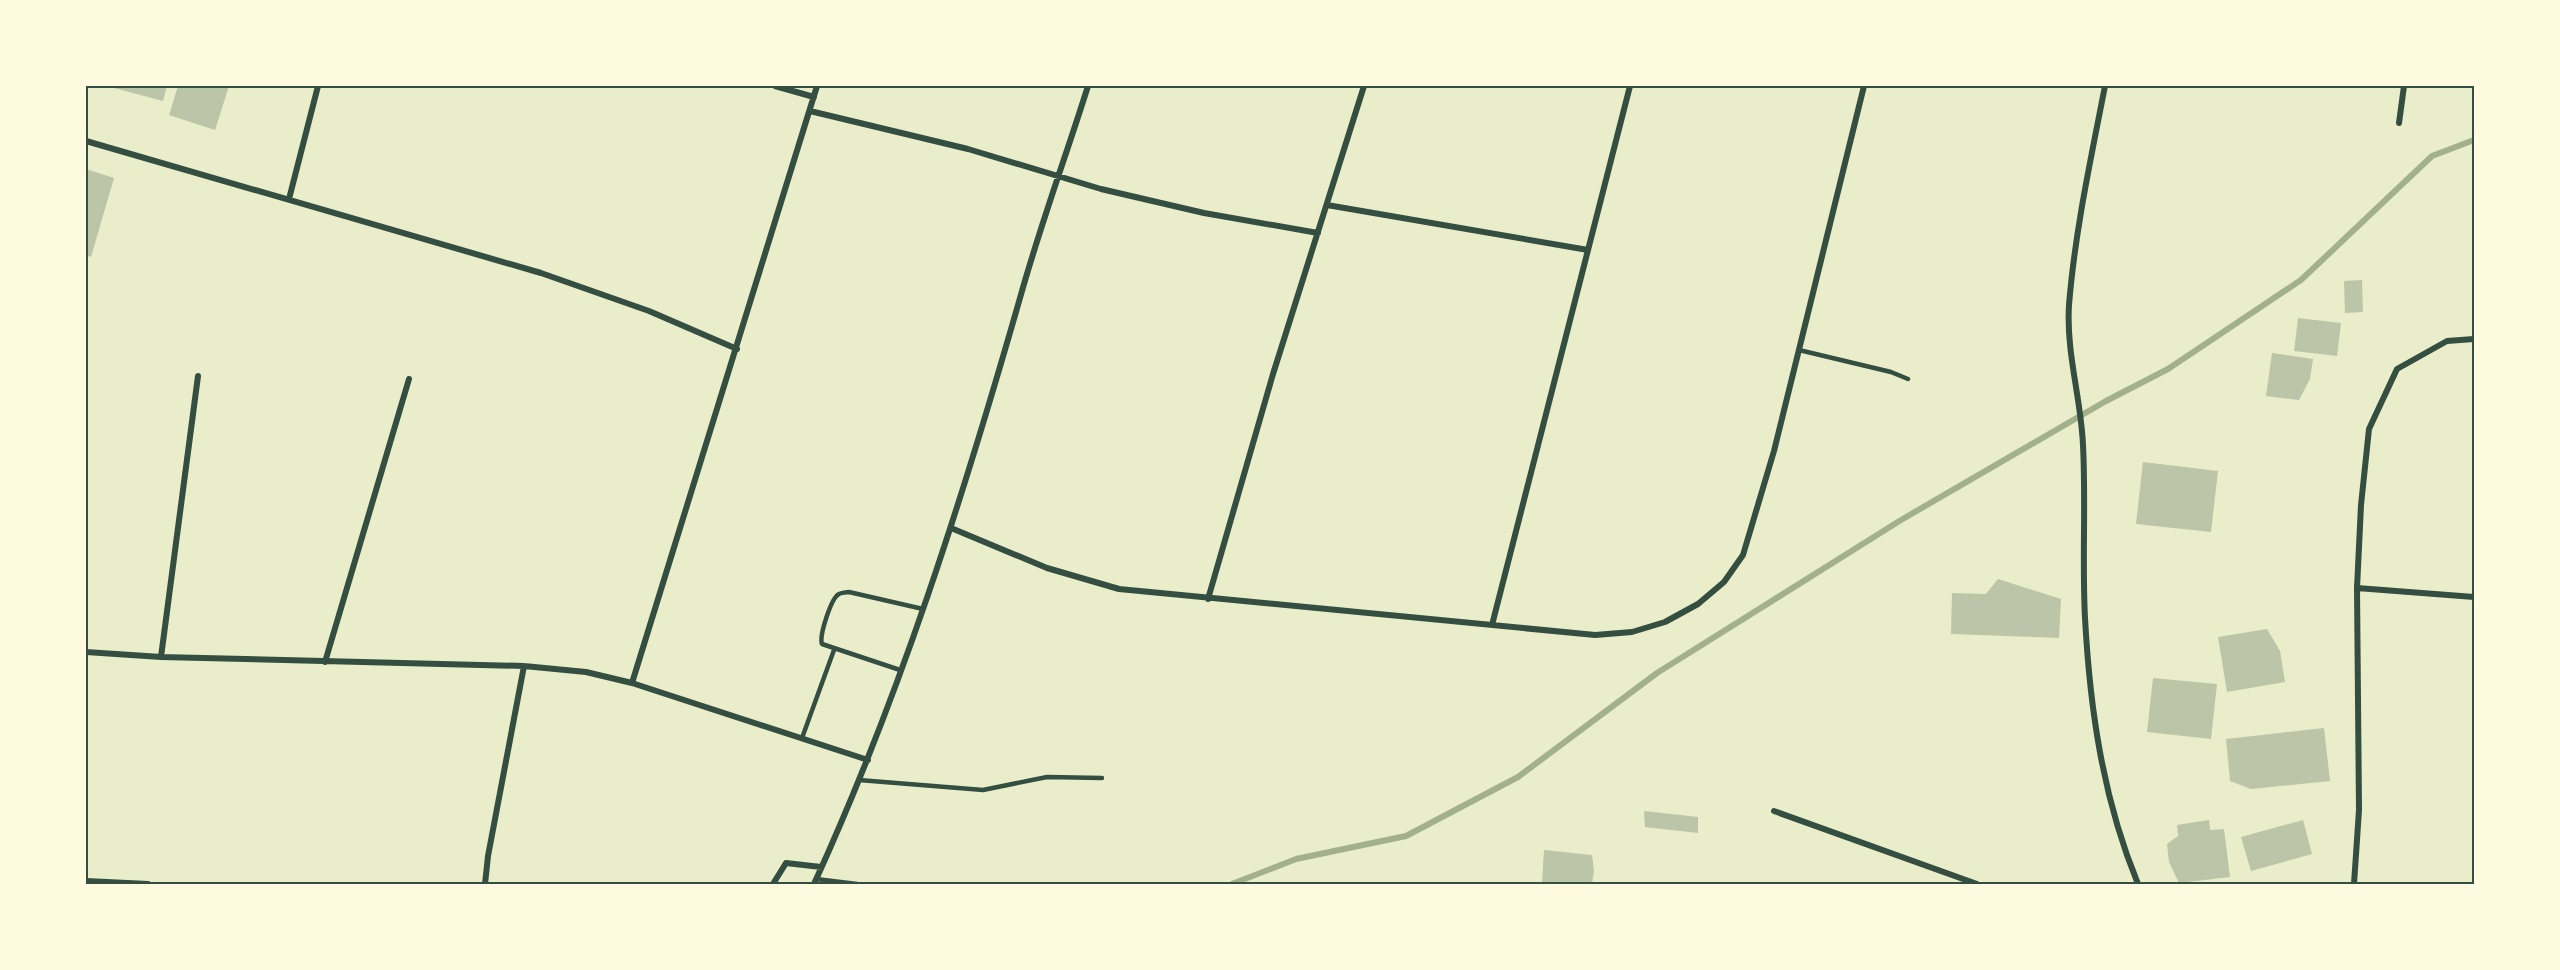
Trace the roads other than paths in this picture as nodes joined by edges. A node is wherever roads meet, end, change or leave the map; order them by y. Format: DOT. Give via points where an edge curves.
graph roads {
  1 [pos="318,86"];
  2 [pos="775,86"];
  3 [pos="817,86"];
  4 [pos="1088,86"];
  5 [pos="1364,86"];
  6 [pos="1630,86"];
  7 [pos="1864,86"];
  8 [pos="2104,86"];
  9 [pos="2404,86"];
  10 [pos="814,97"];
  11 [pos="810,111"];
  12 [pos="2399,123"];
  13 [pos="86,141"];
  14 [pos="1060,176"];
  15 [pos="289,199"];
  16 [pos="1327,206"];
  17 [pos="1318,233"];
  18 [pos="1588,250"];
  19 [pos="2475,339"];
  20 [pos="737,349"];
  21 [pos="1799,350"];
  22 [pos="198,376"];
  23 [pos="409,379"];
  24 [pos="1908,379"];
  25 [pos="951,528"];
  26 [pos="2357,588"];
  27 [pos="2475,597"];
  28 [pos="1208,599"];
  29 [pos="922,609"];
  30 [pos="1492,626"];
  31 [pos="834,650"];
  32 [pos="86,652"];
  33 [pos="161,657"];
  34 [pos="325,662"];
  35 [pos="524,666"];
  36 [pos="900,670"];
  37 [pos="632,683"];
  38 [pos="802,738"];
  39 [pos="868,760"];
  40 [pos="1102,778"];
  41 [pos="859,780"];
  42 [pos="1774,811"];
  43 [pos="821,867"];
  44 [pos="86,881"];
  45 [pos="815,882"];
  46 [pos="148,885"];
  47 [pos="485,885"];
  48 [pos="773,885"];
  49 [pos="857,885"];
  50 [pos="1977,885"];
  51 [pos="2138,885"];
  52 [pos="2354,885"];
  1 -- 15 [label="street"];
  2 -- 10 [label="street"];
  3 -- 10 [label="street"];
  4 -- 14 [label="street"];
  5 -- 16 [label="street"];
  6 -- 18 [label="street"];
  7 -- 21 [label="street"];
  8 -- 51 [label="street" via="2072,270 2071,360 2083,444 2085,618 2096,734 2107,794"];
  9 -- 12 [label="street"];
  10 -- 11 [label="street"];
  11 -- 14 [label="street"];
  11 -- 20 [label="street"];
  13 -- 15 [label="street"];
  14 -- 17 [label="street" via="1204,213"];
  14 -- 25 [label="street"];
  15 -- 20 [label="street" via="541,273 649,311"];
  16 -- 17 [label="street"];
  16 -- 18 [label="street"];
  17 -- 28 [label="street"];
  18 -- 30 [label="street"];
  19 -- 26 [label="street" via="2447,341 2397,369 2369,429"];
  20 -- 37 [label="street"];
  21 -- 24 [label="lane"];
  21 -- 30 [label="street" via="1743,555 1725,582 1698,604 1632,632 1595,635"];
  22 -- 33 [label="street"];
  23 -- 34 [label="street"];
  25 -- 28 [label="street" via="1047,568 1119,589"];
  25 -- 29 [label="street"];
  26 -- 27 [label="street"];
  26 -- 52 [label="street" via="2359,810"];
  28 -- 30 [label="street"];
  29 -- 31 [label="lane" via="840,593 833,600 820,637 822,644"];
  29 -- 36 [label="street"];
  31 -- 36 [label="lane"];
  31 -- 38 [label="lane"];
  32 -- 33 [label="street"];
  33 -- 34 [label="street"];
  34 -- 35 [label="street"];
  35 -- 37 [label="street" via="586,672"];
  35 -- 47 [label="street"];
  36 -- 39 [label="street"];
  37 -- 38 [label="street"];
  38 -- 39 [label="street"];
  39 -- 41 [label="street"];
  40 -- 41 [label="lane" via="1047,777 982,790"];
  41 -- 43 [label="street"];
  42 -- 50 [label="street"];
  43 -- 45 [label="street"];
  43 -- 48 [label="street" via="786,863"];
  44 -- 46 [label="street"];
  45 -- 49 [label="lane"];
}
